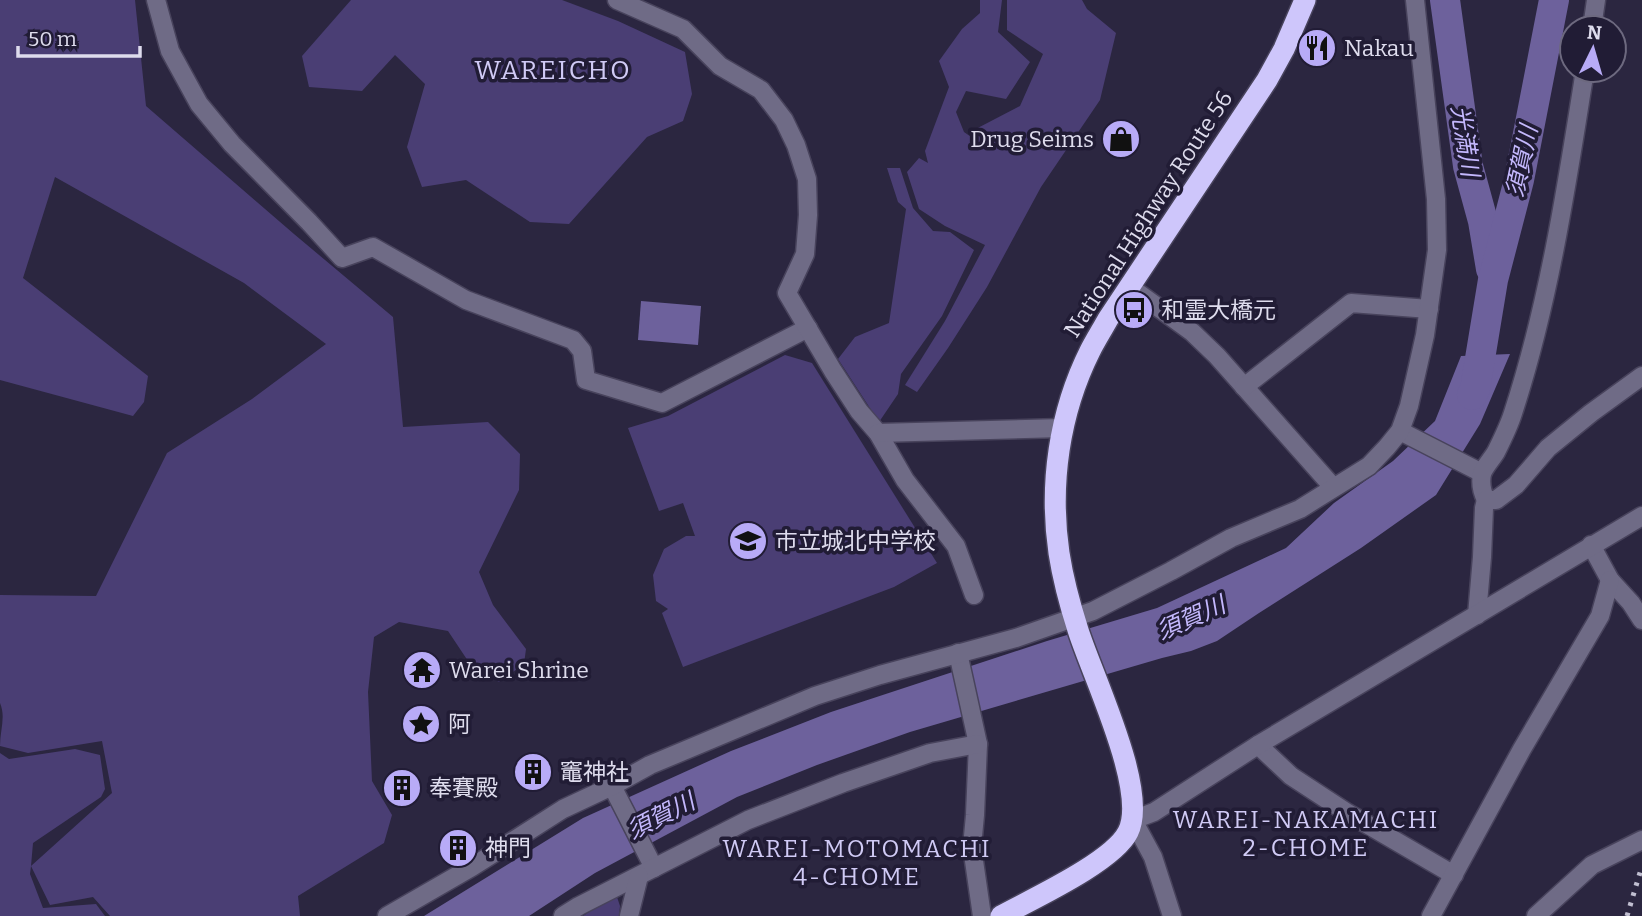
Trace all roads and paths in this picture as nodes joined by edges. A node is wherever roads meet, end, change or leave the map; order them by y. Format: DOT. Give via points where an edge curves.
graph roads {
  1 [pos="156,0"];
  2 [pos="617,0"];
  3 [pos="1305,0"];
  4 [pos="1415,0"];
  5 [pos="1583,84"];
  6 [pos="1130,287"];
  7 [pos="1429,309"];
  8 [pos="808,328"];
  9 [pos="1642,376"];
  10 [pos="1244,387"];
  11 [pos="1062,428"];
  12 [pos="878,433"];
  13 [pos="1405,433"];
  14 [pos="1478,471"];
  15 [pos="1333,488"];
  16 [pos="1486,499"];
  17 [pos="1642,516"];
  18 [pos="1591,545"];
  19 [pos="1610,580"];
  20 [pos="974,595"];
  21 [pos="1477,615"];
  22 [pos="1642,620"];
  23 [pos="1076,624"];
  24 [pos="958,657"];
  25 [pos="977,736"];
  26 [pos="1258,745"];
  27 [pos="615,792"];
  28 [pos="1133,820"];
  29 [pos="1642,840"];
  30 [pos="647,867"];
  31 [pos="1454,876"];
  32 [pos="387,916"];
  33 [pos="562,916"];
  34 [pos="629,916"];
  35 [pos="982,916"];
  36 [pos="1001,916"];
  37 [pos="1172,916"];
  38 [pos="1431,916"];
  39 [pos="1536,916"];
  1 -- 8 [label="street" via="170,51 199,104 342,258 373,247 466,300 573,340 582,351 586,380 662,403"];
  2 -- 8 [label="street" via="683,29 720,66 761,90 784,120 807,178 808,215 805,254 787,293"];
  3 -- 6 [label="highway, National Highway Route 56" via="1267,79"];
  4 -- 7 [label="street" via="1436,199 1437,250"];
  5 -- 14 [label="street" via="1528,365 1496,451"];
  6 -- 10 [label="street" via="1192,332"];
  6 -- 11 [label="highway, National Highway Route 56" via="1089,352"];
  7 -- 10 [label="street" via="1351,303"];
  7 -- 13 [label="street"];
  8 -- 12 [label="street" via="859,411"];
  9 -- 16 [label="street" via="1548,448 1516,485 1496,500"];
  10 -- 15 [label="street"];
  11 -- 12 [label="street"];
  11 -- 23 [label="highway, National Highway Route 56" via="1056,520"];
  12 -- 20 [label="street" via="905,480 956,546"];
  13 -- 14 [label="street"];
  13 -- 15 [label="street" via="1369,466"];
  14 -- 16 [label="street"];
  15 -- 23 [label="street" via="1300,509 1231,538 1093,611"];
  16 -- 21 [label="street"];
  17 -- 18 [label="street"];
  18 -- 19 [label="street"];
  18 -- 21 [label="street"];
  19 -- 22 [label="street"];
  19 -- 31 [label="street" via="1600,615"];
  21 -- 26 [label="street"];
  23 -- 24 [label="street"];
  23 -- 28 [label="highway, National Highway Route 56" via="1130,782"];
  24 -- 25 [label="street"];
  24 -- 27 [label="street" via="816,696 661,760"];
  25 -- 30 [label="street" via="748,820"];
  25 -- 35 [label="street" via="972,847"];
  26 -- 28 [label="street" via="1154,812"];
  26 -- 31 [label="street" via="1291,776"];
  27 -- 30 [label="street"];
  27 -- 32 [label="street" via="563,809"];
  28 -- 36 [label="highway" via="1119,846 1097,863"];
  28 -- 37 [label="street" via="1153,857"];
  29 -- 39 [label="street" via="1592,865"];
  30 -- 33 [label="street"];
  30 -- 34 [label="street"];
  31 -- 38 [label="street"];
}
